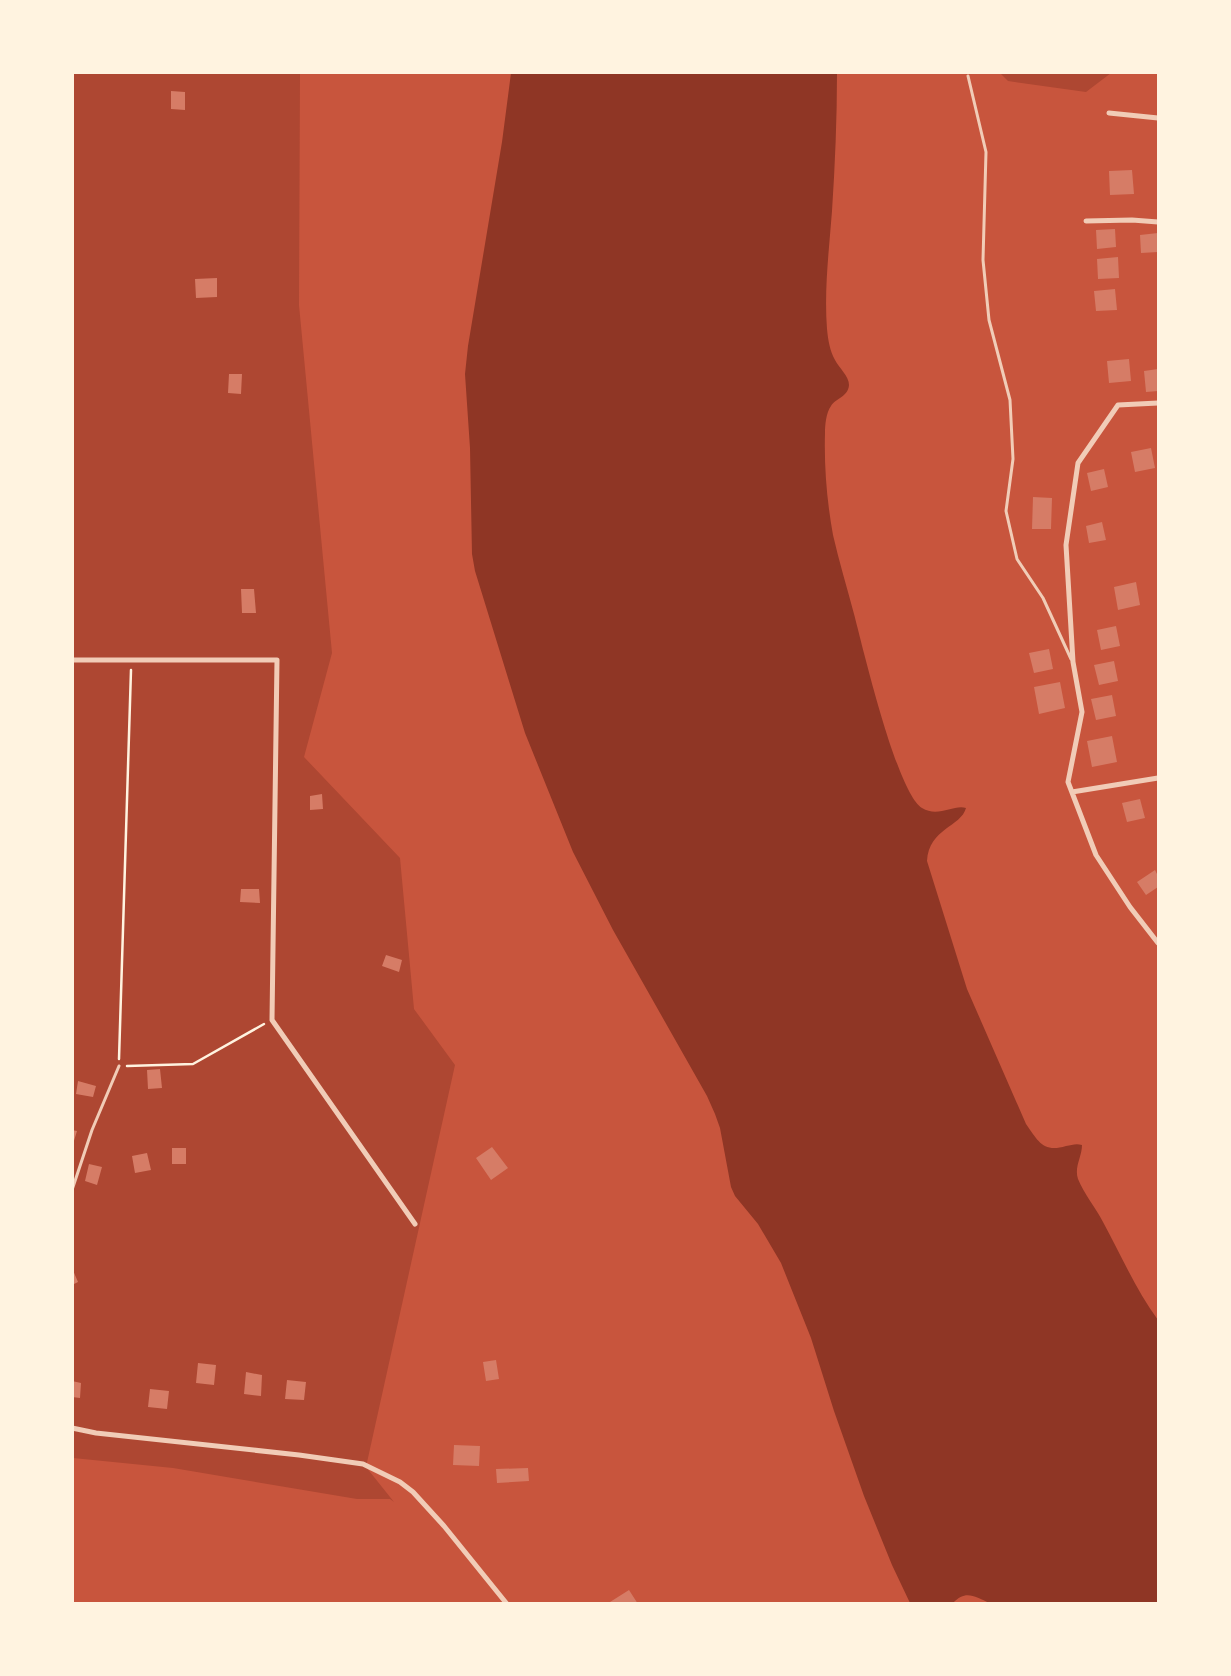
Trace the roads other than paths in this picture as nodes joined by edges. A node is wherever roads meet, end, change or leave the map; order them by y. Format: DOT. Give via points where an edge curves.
graph roads {
  1 [pos="968,76"];
  2 [pos="1109,113"];
  3 [pos="1158,118"];
  4 [pos="1086,221"];
  5 [pos="1158,222"];
  6 [pos="1158,403"];
  7 [pos="72,660"];
  8 [pos="1073,662"];
  9 [pos="1158,778"];
  10 [pos="1072,792"];
  11 [pos="1158,943"];
  12 [pos="119,1066"];
  13 [pos="72,1190"];
  14 [pos="415,1224"];
  15 [pos="72,1428"];
  16 [pos="507,1604"];
  1 -- 8 [label="lane" via="986,152 983,260 989,320 1010,400 1013,459 1006,511 1017,559 1043,598"];
  2 -- 3 [label="street"];
  4 -- 5 [label="street"];
  6 -- 8 [label="street" via="1118,404 1078,463 1066,545"];
  7 -- 14 [label="street" via="277,660 272,1020"];
  8 -- 10 [label="street" via="1082,712 1068,782"];
  9 -- 10 [label="street"];
  10 -- 11 [label="street" via="1096,855"];
  12 -- 13 [label="lane" via="92,1130"];
  15 -- 16 [label="street" via="363,1464 413,1492"];
}
